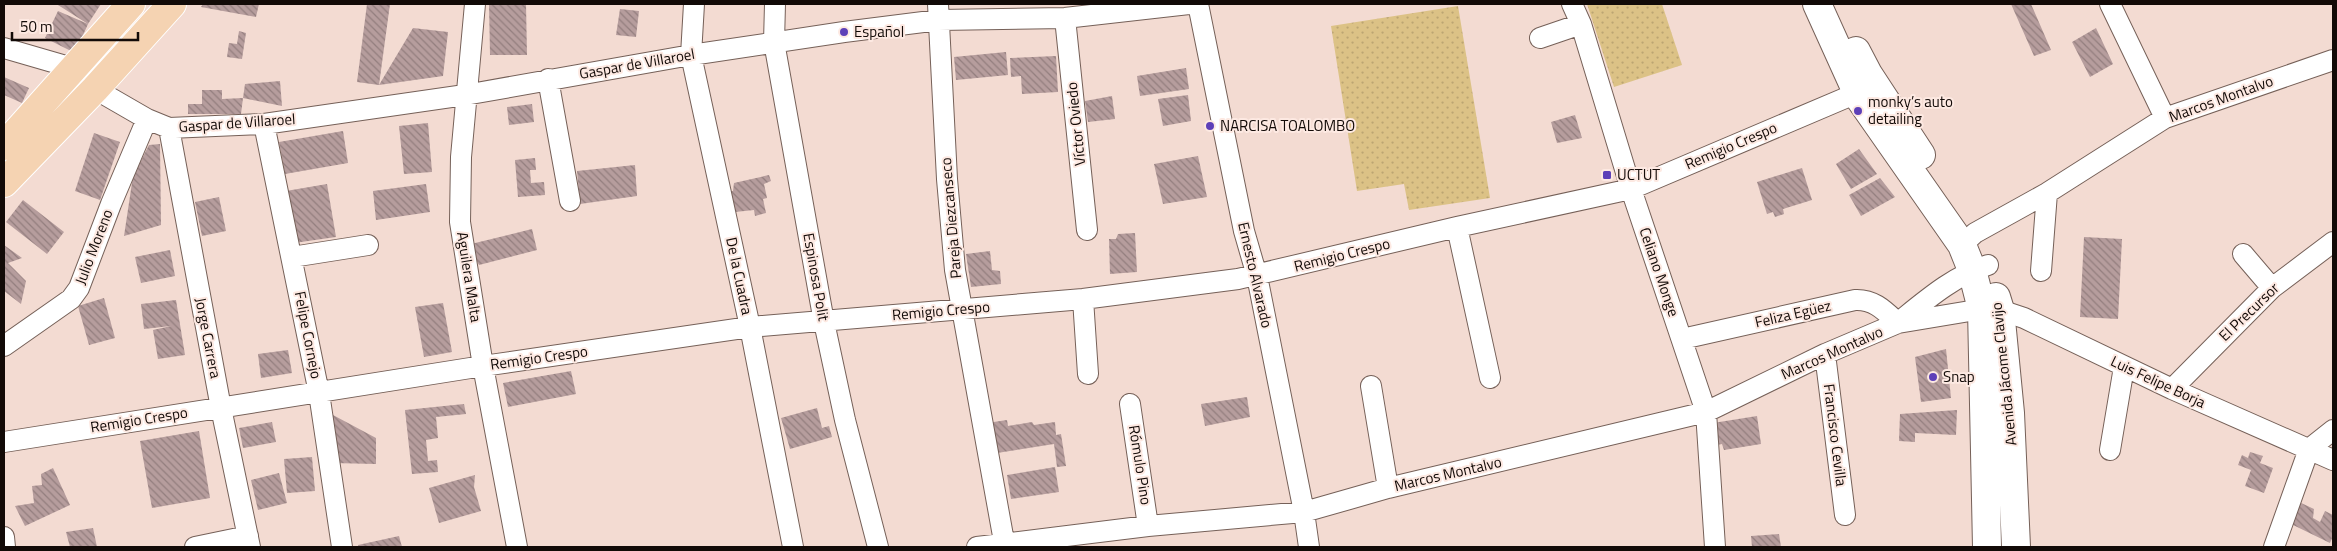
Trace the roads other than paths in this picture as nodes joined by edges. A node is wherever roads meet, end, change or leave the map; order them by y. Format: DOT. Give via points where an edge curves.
graph roads {
  1 [pos="131,4"];
  2 [pos="172,4"];
  3 [pos="475,4"];
  4 [pos="694,4"];
  5 [pos="776,4"];
  6 [pos="1190,4"];
  7 [pos="1198,4"];
  8 [pos="1572,4"];
  9 [pos="1817,4"];
  10 [pos="1836,4"];
  11 [pos="2110,4"];
  12 [pos="1010,11"];
  13 [pos="938,12"];
  14 [pos="1065,18"];
  15 [pos="1581,24"];
  16 [pos="1540,38"];
  17 [pos="774,42"];
  18 [pos="4,48"];
  19 [pos="691,55"];
  20 [pos="2333,60"];
  21 [pos="73,68"];
  22 [pos="548,79"];
  23 [pos="95,89"];
  24 [pos="1857,93"];
  25 [pos="466,95"];
  26 [pos="2165,118"];
  27 [pos="147,119"];
  28 [pos="264,124"];
  29 [pos="168,128"];
  30 [pos="4,146"];
  31 [pos="4,183"];
  32 [pos="1631,189"];
  33 [pos="2047,192"];
  34 [pos="570,202"];
  35 [pos="1457,227"];
  36 [pos="1088,230"];
  37 [pos="2333,242"];
  38 [pos="368,245"];
  39 [pos="1974,253"];
  40 [pos="2243,254"];
  41 [pos="292,257"];
  42 [pos="2041,271"];
  43 [pos="1257,276"];
  44 [pos="2272,288"];
  45 [pos="1083,300"];
  46 [pos="961,309"];
  47 [pos="1991,310"];
  48 [pos="824,322"];
  49 [pos="1898,323"];
  50 [pos="750,327"];
  51 [pos="1682,339"];
  52 [pos="4,346"];
  53 [pos="1825,354"];
  54 [pos="483,366"];
  55 [pos="2124,366"];
  56 [pos="1088,374"];
  57 [pos="1490,378"];
  58 [pos="1371,386"];
  59 [pos="2172,389"];
  60 [pos="319,393"];
  61 [pos="1130,404"];
  62 [pos="221,408"];
  63 [pos="1706,412"];
  64 [pos="2333,430"];
  65 [pos="4,442"];
  66 [pos="2309,448"];
  67 [pos="2110,450"];
  68 [pos="2333,460"];
  69 [pos="1388,488"];
  70 [pos="1304,512"];
  71 [pos="1846,515"];
  72 [pos="1148,526"];
  73 [pos="4,537"];
  74 [pos="249,542"];
  75 [pos="1004,545"];
  76 [pos="6,547"];
  77 [pos="195,547"];
  78 [pos="342,547"];
  79 [pos="517,547"];
  80 [pos="793,547"];
  81 [pos="878,547"];
  82 [pos="977,547"];
  83 [pos="1309,547"];
  84 [pos="1714,547"];
  85 [pos="1987,547"];
  86 [pos="2016,547"];
  87 [pos="2274,547"];
  1 -- 21 [label="main road"];
  2 -- 23 [label="main road"];
  3 -- 25 [label="street, Aguilera Malta"];
  4 -- 19 [label="street, De la Cuadra"];
  5 -- 17 [label="street, Espinosa Polit"];
  6 -- 14 [label="street, Gaspar de Villaroel"];
  7 -- 43 [label="street, Ernesto Alvarado" via="1244,231"];
  8 -- 15 [label="street, Celiano Monge"];
  9 -- 24 [label="street, Avenida Jácome Clavijo"];
  10 -- 39 [label="street, Avenida Jácome Clavijo" via="1868,74"];
  11 -- 26 [label="street"];
  12 -- 13 [label="street, Gaspar de Villaroel"];
  12 -- 14 [label="street, Gaspar de Villaroel"];
  13 -- 17 [label="street, Gaspar de Villaroel"];
  13 -- 46 [label="street, Pareja Diezcanseco" via="947,179"];
  14 -- 36 [label="street, Víctor Oviedo"];
  15 -- 16 [label="street"];
  15 -- 32 [label="street, Celiano Monge"];
  17 -- 19 [label="street, Gaspar de Villaroel"];
  17 -- 48 [label="street, Espinosa Polit"];
  18 -- 21 [label="street"];
  19 -- 22 [label="street, Gaspar de Villaroel"];
  19 -- 50 [label="street, De la Cuadra"];
  20 -- 26 [label="street, Marcos Montalvo"];
  21 -- 30 [label="main road"];
  22 -- 25 [label="street, Gaspar de Villaroel"];
  22 -- 34 [label="street"];
  23 -- 27 [label="street, Gaspar de Villaroel"];
  23 -- 31 [label="main road"];
  24 -- 32 [label="street, Remigio Crespo"];
  24 -- 39 [label="street, Avenida Jácome Clavijo"];
  25 -- 28 [label="street, Gaspar de Villaroel"];
  25 -- 54 [label="street, Aguilera Malta" via="460,222"];
  26 -- 33 [label="street, Marcos Montalvo"];
  27 -- 29 [label="street, Gaspar de Villaroel"];
  27 -- 52 [label="street, Julio Moreno" via="79,288 71,299"];
  28 -- 29 [label="street, Gaspar de Villaroel"];
  28 -- 41 [label="street, Felipe Cornejo"];
  29 -- 62 [label="street, Jorge Carrera"];
  32 -- 35 [label="street, Remigio Crespo"];
  32 -- 51 [label="street, Celiano Monge"];
  33 -- 39 [label="street, Marcos Montalvo"];
  33 -- 42 [label="street"];
  35 -- 43 [label="street, Remigio Crespo"];
  35 -- 57 [label="street"];
  37 -- 44 [label="street, El Precursor"];
  38 -- 41 [label="street"];
  39 -- 47 [label="street, Avenida Jácome Clavijo"];
  39 -- 49 [label="street, Marcos Montalvo"];
  40 -- 44 [label="street"];
  41 -- 60 [label="street, Felipe Cornejo"];
  43 -- 45 [label="street, Remigio Crespo"];
  43 -- 70 [label="street, Ernesto Alvarado"];
  44 -- 59 [label="street, El Precursor"];
  45 -- 46 [label="street, Remigio Crespo"];
  45 -- 56 [label="street"];
  46 -- 48 [label="street, Remigio Crespo"];
  46 -- 75 [label="street, Pareja Diezcanseco"];
  47 -- 49 [label="street, Marcos Montalvo"];
  47 -- 55 [label="street, Luis Felipe Borja" via="2024,318"];
  47 -- 85 [label="street, Avenida Jácome Clavijo"];
  47 -- 86 [label="street, Avenida Jácome Clavijo" via="2010,413"];
  48 -- 50 [label="street, Remigio Crespo"];
  48 -- 81 [label="street, Espinosa Polit"];
  49 -- 51 [label="street, Feliza Egüez" via="1876,304 1856,300"];
  49 -- 53 [label="street, Marcos Montalvo"];
  50 -- 54 [label="street, Remigio Crespo"];
  50 -- 80 [label="street, De la Cuadra"];
  51 -- 63 [label="street, Celiano Monge"];
  53 -- 63 [label="street, Marcos Montalvo"];
  53 -- 71 [label="street, Francisco Cevilla"];
  54 -- 60 [label="street, Remigio Crespo"];
  54 -- 79 [label="street, Aguilera Malta"];
  55 -- 59 [label="street, Luis Felipe Borja"];
  55 -- 67 [label="street"];
  58 -- 69 [label="street"];
  59 -- 66 [label="street, Luis Felipe Borja"];
  60 -- 62 [label="street, Remigio Crespo"];
  60 -- 78 [label="street, Felipe Cornejo"];
  61 -- 72 [label="street, Rómulo Pino"];
  62 -- 65 [label="street, Remigio Crespo"];
  62 -- 74 [label="street, Jorge Carrera"];
  63 -- 69 [label="street, Marcos Montalvo"];
  63 -- 84 [label="street, Celiano Monge"];
  64 -- 66 [label="street"];
  66 -- 68 [label="street, Luis Felipe Borja"];
  66 -- 87 [label="street"];
  69 -- 70 [label="street, Marcos Montalvo"];
  70 -- 72 [label="street, Marcos Montalvo"];
  70 -- 83 [label="street, Ernesto Alvarado"];
  72 -- 75 [label="street, Marcos Montalvo"];
  73 -- 76 [label="street"];
  74 -- 77 [label="street"];
  75 -- 82 [label="street, Marcos Montalvo"];
}
